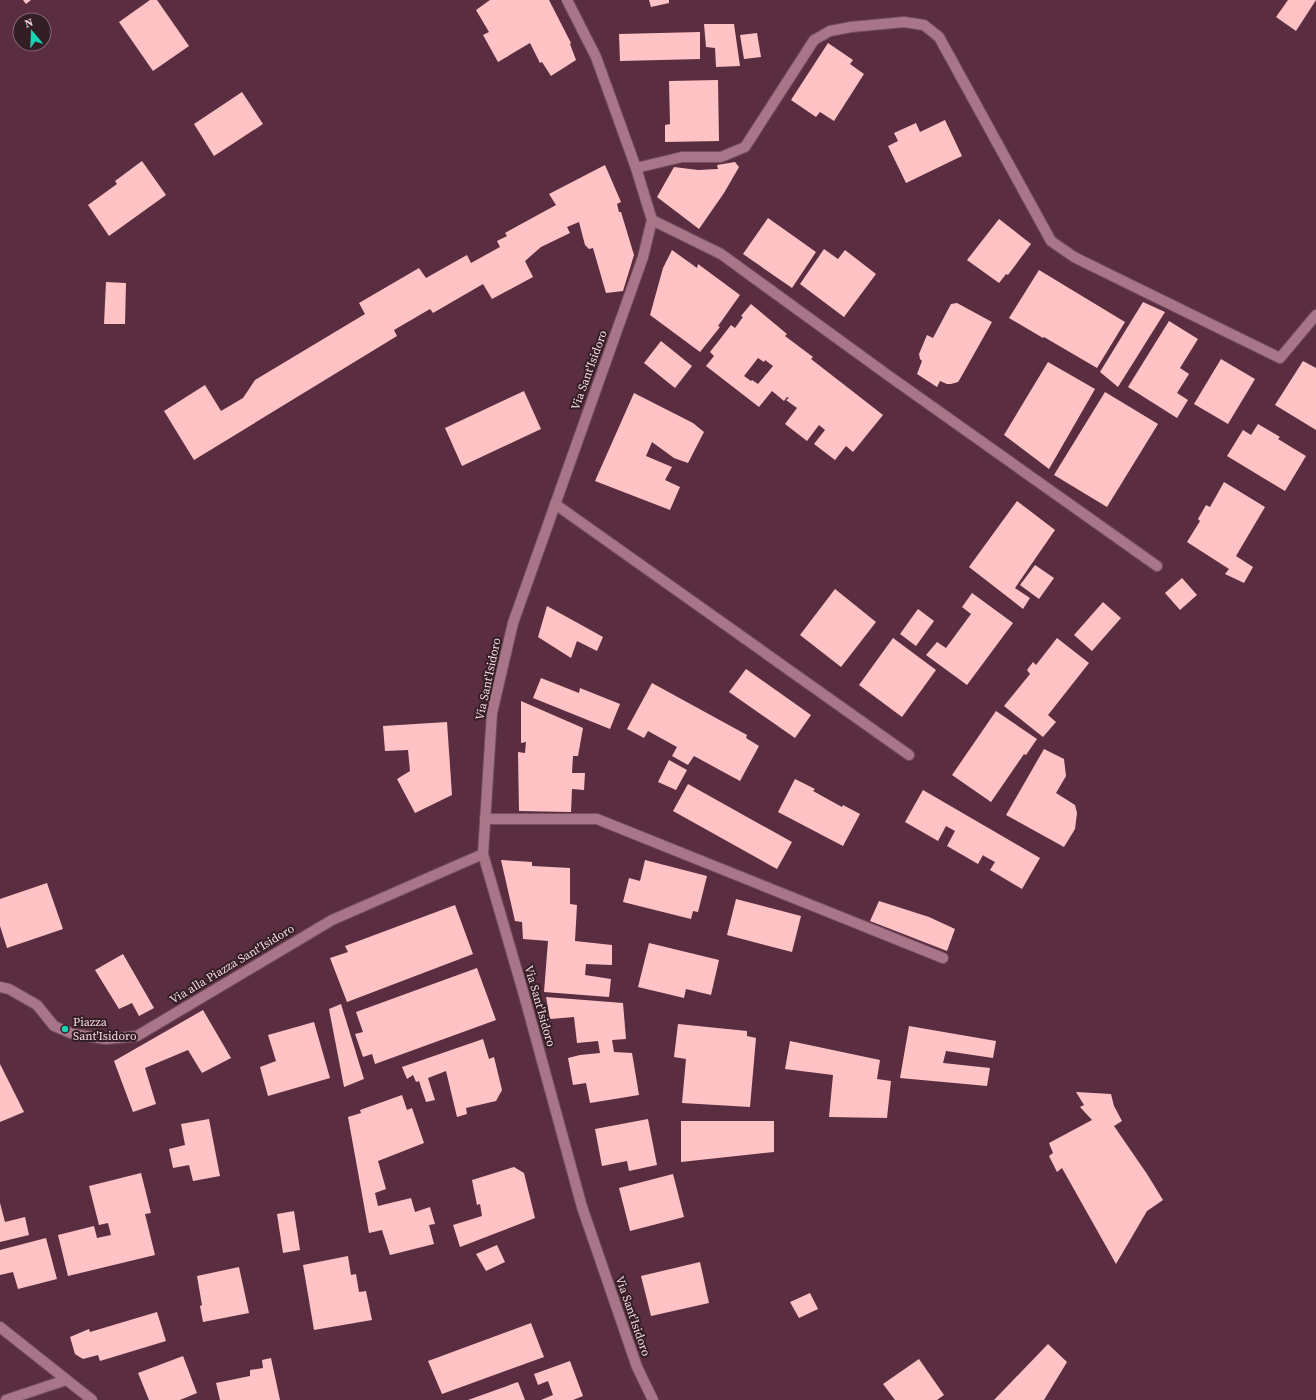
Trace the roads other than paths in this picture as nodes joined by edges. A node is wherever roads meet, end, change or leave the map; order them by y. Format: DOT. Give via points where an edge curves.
graph roads {
  1 [pos="567,0"];
  2 [pos="636,168"];
  3 [pos="652,220"];
  4 [pos="1316,315"];
  5 [pos="555,504"];
  6 [pos="1157,566"];
  7 [pos="909,755"];
  8 [pos="485,819"];
  9 [pos="482,854"];
  10 [pos="944,958"];
  11 [pos="0,987"];
  12 [pos="0,1327"];
  13 [pos="66,1380"];
  14 [pos="6,1400"];
  15 [pos="92,1400"];
  16 [pos="653,1400"];
  1 -- 2 [label="street" via="596,57"];
  2 -- 3 [label="street"];
  2 -- 4 [label="street" via="682,157 720,157 745,147 814,40 830,31 904,22 924,25 939,37 1051,241 1081,261 1280,358"];
  3 -- 5 [label="street, Via Sant'Isidoro" via="643,257"];
  3 -- 6 [label="street" via="721,254"];
  5 -- 7 [label="street"];
  5 -- 8 [label="street, Via Sant'Isidoro" via="513,623 492,713"];
  8 -- 9 [label="street, Via Sant'Isidoro"];
  8 -- 10 [label="street" via="597,819"];
  9 -- 11 [label="street, Via alla Piazza Sant'Isidoro" via="332,920 136,1036 106,1039 73,1034 54,1026 37,1005 9,989"];
  9 -- 16 [label="street, Via Sant'Isidoro" via="582,1207 637,1367"];
  12 -- 13 [label="street"];
  13 -- 14 [label="street"];
  13 -- 15 [label="street"];
}
